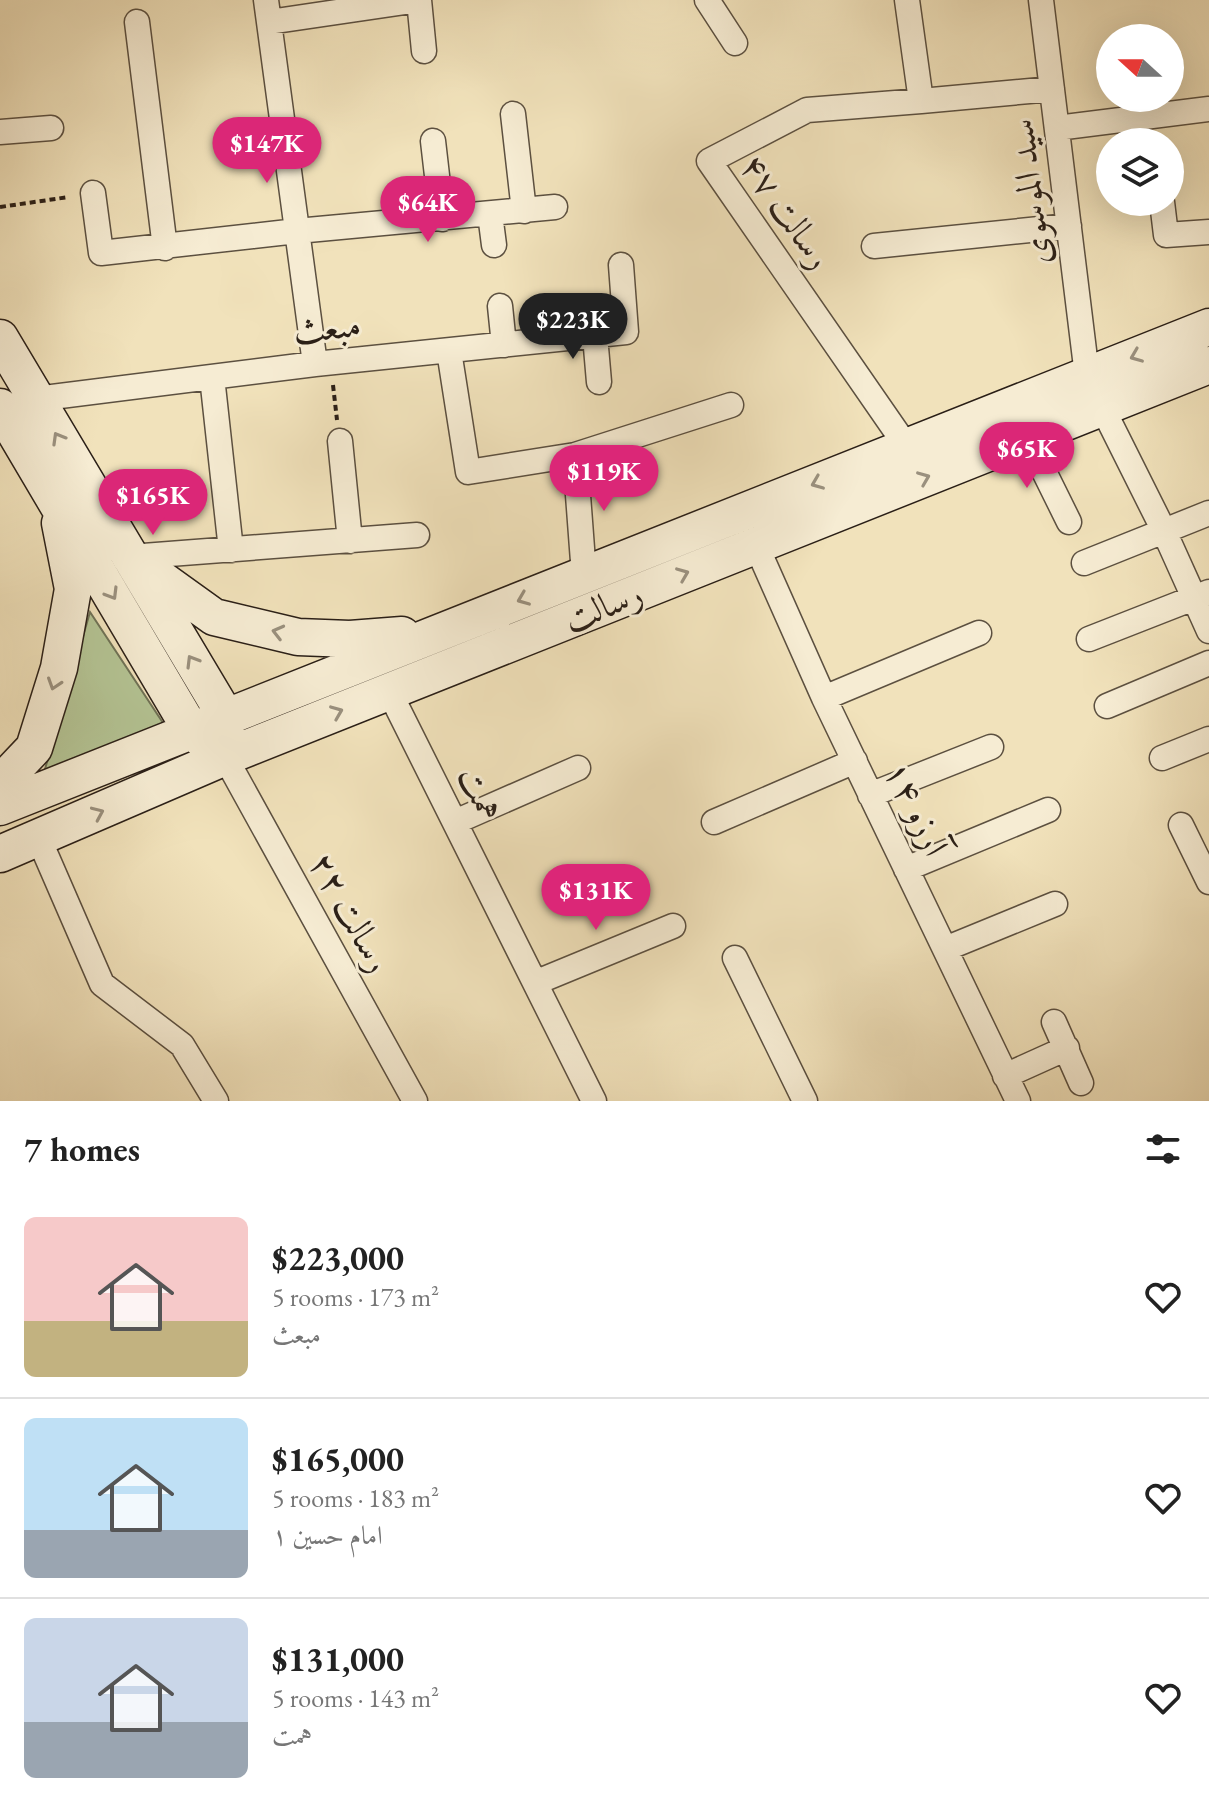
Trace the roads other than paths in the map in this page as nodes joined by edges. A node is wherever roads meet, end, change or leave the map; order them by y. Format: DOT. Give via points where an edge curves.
graph roads {
  1 [pos="707,0"];
  2 [pos="907,0"];
  3 [pos="1041,0"];
  4 [pos="268,11"];
  5 [pos="137,22"];
  6 [pos="735,43"];
  7 [pos="424,51"];
  8 [pos="1052,89"];
  9 [pos="921,101"];
  10 [pos="1209,109"];
  11 [pos="513,114"];
  12 [pos="51,128"];
  13 [pos="1057,128"];
  14 [pos="0,132"];
  15 [pos="433,141"];
  16 [pos="93,193"];
  17 [pos="555,207"];
  18 [pos="524,211"];
  19 [pos="490,214"];
  20 [pos="1164,216"];
  21 [pos="442,219"];
  22 [pos="1069,226"];
  23 [pos="297,231"];
  24 [pos="1209,232"];
  25 [pos="494,245"];
  26 [pos="874,246"];
  27 [pos="165,248"];
  28 [pos="621,265"];
  29 [pos="500,306"];
  30 [pos="1209,327"];
  31 [pos="595,336"];
  32 [pos="0,338"];
  33 [pos="504,345"];
  34 [pos="449,351"];
  35 [pos="323,364"];
  36 [pos="1209,365"];
  37 [pos="212,377"];
  38 [pos="599,382"];
  39 [pos="1094,391"];
  40 [pos="36,399"];
  41 [pos="731,405"];
  42 [pos="0,407"];
  43 [pos="1027,437"];
  44 [pos="340,441"];
  45 [pos="907,447"];
  46 [pos="575,455"];
  47 [pos="55,498"];
  48 [pos="1209,513"];
  49 [pos="1069,522"];
  50 [pos="1164,531"];
  51 [pos="417,535"];
  52 [pos="350,541"];
  53 [pos="756,545"];
  54 [pos="231,550"];
  55 [pos="130,557"];
  56 [pos="1084,563"];
  57 [pos="584,575"];
  58 [pos="1202,595"];
  59 [pos="1209,631"];
  60 [pos="439,633"];
  61 [pos="979,633"];
  62 [pos="1089,639"];
  63 [pos="1209,663"];
  64 [pos="389,691"];
  65 [pos="824,698"];
  66 [pos="1107,706"];
  67 [pos="226,717"];
  68 [pos="191,730"];
  69 [pos="1209,739"];
  70 [pos="991,747"];
  71 [pos="225,757"];
  72 [pos="1162,758"];
  73 [pos="855,761"];
  74 [pos="578,768"];
  75 [pos="0,784"];
  76 [pos="870,795"];
  77 [pos="0,807"];
  78 [pos="1048,810"];
  79 [pos="455,822"];
  80 [pos="714,822"];
  81 [pos="1181,825"];
  82 [pos="39,839"];
  83 [pos="0,854"];
  84 [pos="906,869"];
  85 [pos="1209,882"];
  86 [pos="1055,904"];
  87 [pos="673,926"];
  88 [pos="945,949"];
  89 [pos="735,958"];
  90 [pos="537,982"];
  91 [pos="1054,1022"];
  92 [pos="1067,1048"];
  93 [pos="1005,1076"];
  94 [pos="1081,1083"];
  95 [pos="216,1101"];
  96 [pos="415,1101"];
  97 [pos="594,1101"];
  98 [pos="805,1101"];
  99 [pos="1018,1101"];
  1 -- 6 [label="street"];
  2 -- 9 [label="street"];
  3 -- 8 [label="street, سید الموسوی"];
  4 -- 7 [label="street" via="419,0"];
  4 -- 23 [label="street"];
  5 -- 27 [label="street"];
  8 -- 9 [label="street"];
  8 -- 13 [label="street, سید الموسوی"];
  9 -- 45 [label="street, رسالت ۴۷" via="807,110 709,161"];
  10 -- 13 [label="street"];
  11 -- 18 [label="street"];
  12 -- 14 [label="street"];
  13 -- 22 [label="street, سید الموسوی"];
  15 -- 21 [label="street"];
  16 -- 27 [label="street" via="101,253"];
  17 -- 18 [label="street"];
  18 -- 19 [label="street"];
  19 -- 21 [label="street"];
  19 -- 25 [label="street"];
  20 -- 24 [label="street" via="1166,235"];
  21 -- 23 [label="street"];
  22 -- 26 [label="street"];
  22 -- 39 [label="street, سید الموسوی"];
  23 -- 27 [label="street"];
  23 -- 35 [label="street"];
  28 -- 31 [label="street, مبعث" via="626,332"];
  29 -- 33 [label="street"];
  30 -- 39 [label="main road, رسالت, one-way"];
  31 -- 33 [label="street, مبعث"];
  31 -- 38 [label="street"];
  32 -- 40 [label="main road"];
  33 -- 34 [label="street, مبعث"];
  34 -- 35 [label="street, مبعث"];
  34 -- 46 [label="street" via="468,472"];
  35 -- 37 [label="street, مبعث"];
  36 -- 39 [label="main road, رسالت"];
  37 -- 40 [label="street, مبعث"];
  37 -- 54 [label="street"];
  39 -- 43 [label="main road, رسالت"];
  39 -- 45 [label="main road, رسالت"];
  39 -- 50 [label="street, سید الموسوی"];
  55 -- 40 [label="main road, one-way"];
  41 -- 46 [label="street"];
  42 -- 47 [label="main road"];
  43 -- 49 [label="street"];
  53 -- 43 [label="main road, رسالت, one-way"];
  44 -- 52 [label="street"];
  45 -- 57 [label="main road, رسالت, one-way"];
  46 -- 57 [label="street"];
  47 -- 68 [label="main road, one-way"];
  47 -- 75 [label="main road, one-way" via="73,589 59,668 34,748"];
  48 -- 50 [label="street"];
  50 -- 56 [label="street"];
  50 -- 58 [label="street, سید الموسوی"];
  51 -- 52 [label="street"];
  52 -- 54 [label="street"];
  64 -- 53 [label="main road, رسالت, one-way"];
  53 -- 65 [label="street, ۱۴ آرزو"];
  54 -- 55 [label="street"];
  60 -- 55 [label="main road, one-way" via="298,637 214,617"];
  67 -- 55 [label="main road, one-way"];
  57 -- 60 [label="main road, رسالت, one-way"];
  58 -- 59 [label="street, سید الموسوی"];
  58 -- 62 [label="street"];
  60 -- 67 [label="main road, رسالت"];
  61 -- 65 [label="street"];
  63 -- 66 [label="street"];
  71 -- 64 [label="main road, رسالت, one-way"];
  64 -- 79 [label="street, همت"];
  65 -- 73 [label="street, ۱۴ آرزو"];
  67 -- 68 [label="main road, رسالت"];
  67 -- 71 [label="main road"];
  68 -- 71 [label="main road"];
  68 -- 77 [label="main road, رسالت"];
  69 -- 72 [label="street"];
  70 -- 76 [label="street"];
  82 -- 71 [label="main road, رسالت, one-way"];
  71 -- 96 [label="street, رسالت ۲۲"];
  73 -- 76 [label="street, ۱۴ آرزو"];
  73 -- 80 [label="street"];
  74 -- 79 [label="street"];
  76 -- 84 [label="street, ۱۴ آرزو"];
  78 -- 84 [label="street"];
  79 -- 90 [label="street, همت"];
  81 -- 85 [label="street"];
  82 -- 83 [label="main road, رسالت"];
  82 -- 95 [label="street" via="102,984 182,1045"];
  84 -- 88 [label="street, ۱۴ آرزو"];
  86 -- 88 [label="street"];
  87 -- 90 [label="street"];
  88 -- 93 [label="street, ۱۴ آرزو"];
  89 -- 98 [label="street"];
  90 -- 97 [label="street, همت"];
  91 -- 92 [label="street"];
  92 -- 93 [label="street"];
  92 -- 94 [label="street"];
  93 -- 99 [label="street, ۱۴ آرزو"];
}
